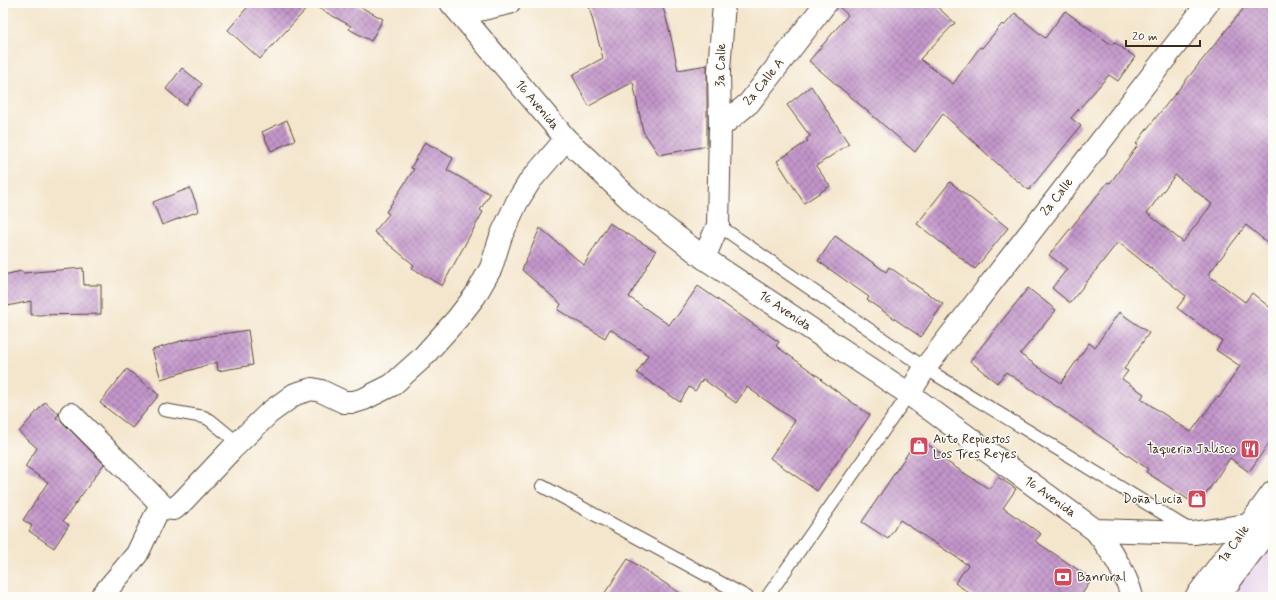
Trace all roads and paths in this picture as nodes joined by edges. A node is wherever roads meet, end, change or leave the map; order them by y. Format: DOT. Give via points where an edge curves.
graph roads {
  1 [pos="509,3"];
  2 [pos="724,3"];
  3 [pos="826,3"];
  4 [pos="1208,3"];
  5 [pos="456,9"];
  6 [pos="720,127"];
  7 [pos="566,139"];
  8 [pos="718,225"];
  9 [pos="704,258"];
  10 [pos="925,368"];
  11 [pos="909,394"];
  12 [pos="164,410"];
  13 [pos="72,414"];
  14 [pos="238,443"];
  15 [pos="542,486"];
  16 [pos="1273,492"];
  17 [pos="161,504"];
  18 [pos="1262,528"];
  19 [pos="1095,530"];
  20 [pos="1194,533"];
  21 [pos="101,597"];
  22 [pos="746,597"];
  23 [pos="767,597"];
  24 [pos="1132,597"];
  25 [pos="1196,597"];
  26 [pos="1218,597"];
  1 -- 5 [label="street"];
  2 -- 6 [label="street, 3a Calle" via="719,70"];
  3 -- 6 [label="street, 2a Calle A" via="749,103"];
  4 -- 10 [label="street, 2a Calle"];
  5 -- 7 [label="street, 16 Avenida"];
  6 -- 8 [label="street"];
  7 -- 9 [label="street, 16 Avenida" via="636,205"];
  7 -- 14 [label="street" via="530,181 517,202 491,268 475,296 421,359 392,385 354,402 344,402 312,389 295,394 268,413"];
  8 -- 9 [label="street"];
  8 -- 10 [label="lane"];
  9 -- 11 [label="street, 16 Avenida"];
  10 -- 11 [label="street, 2a Calle"];
  10 -- 20 [label="lane"];
  11 -- 19 [label="street, 16 Avenida"];
  11 -- 23 [label="lane"];
  12 -- 14 [label="lane" via="198,415 210,420"];
  13 -- 17 [label="street"];
  14 -- 17 [label="street" via="174,509 165,508"];
  15 -- 22 [label="lane"];
  16 -- 18 [label="street, 1a Calle"];
  17 -- 21 [label="street" via="137,554"];
  18 -- 20 [label="street"];
  18 -- 25 [label="street, 1a Calle"];
  18 -- 26 [label="street, 1a Calle"];
  19 -- 20 [label="street"];
  19 -- 24 [label="street, 16 Avenida" via="1120,565"];
}
